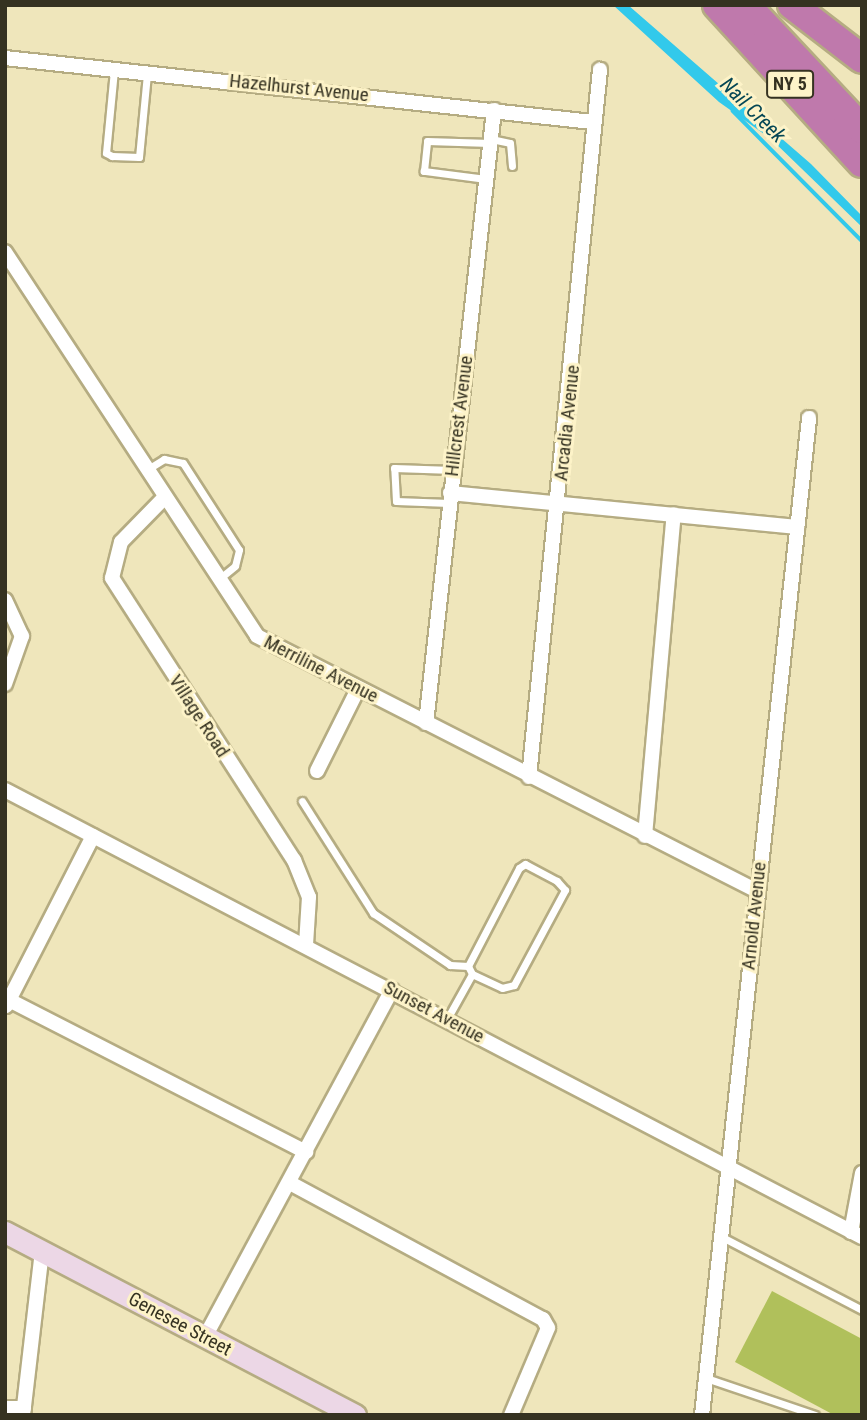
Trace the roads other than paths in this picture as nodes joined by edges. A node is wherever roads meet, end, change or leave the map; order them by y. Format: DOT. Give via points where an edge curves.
graph roads {
  1 [pos="717,5"];
  2 [pos="746,5"];
  3 [pos="792,5"];
  4 [pos="5,58"];
  5 [pos="862,59"];
  6 [pos="114,69"];
  7 [pos="600,70"];
  8 [pos="147,72"];
  9 [pos="494,110"];
  10 [pos="592,122"];
  11 [pos="862,129"];
  12 [pos="491,141"];
  13 [pos="862,163"];
  14 [pos="512,166"];
  15 [pos="486,179"];
  16 [pos="5,252"];
  17 [pos="809,418"];
  18 [pos="453,470"];
  19 [pos="145,471"];
  20 [pos="449,498"];
  21 [pos="163,499"];
  22 [pos="559,503"];
  23 [pos="674,514"];
  24 [pos="797,527"];
  25 [pos="216,581"];
  26 [pos="5,600"];
  27 [pos="5,684"];
  28 [pos="358,689"];
  29 [pos="426,723"];
  30 [pos="317,771"];
  31 [pos="529,777"];
  32 [pos="5,790"];
  33 [pos="302,802"];
  34 [pos="93,836"];
  35 [pos="645,836"];
  36 [pos="757,891"];
  37 [pos="306,945"];
  38 [pos="468,966"];
  39 [pos="472,974"];
  40 [pos="392,990"];
  41 [pos="7,1003"];
  42 [pos="447,1019"];
  43 [pos="306,1152"];
  44 [pos="729,1167"];
  45 [pos="862,1172"];
  46 [pos="290,1183"];
  47 [pos="5,1232"];
  48 [pos="856,1234"];
  49 [pos="722,1237"];
  50 [pos="42,1252"];
  51 [pos="862,1310"];
  52 [pos="205,1337"];
  53 [pos="706,1378"];
  54 [pos="5,1408"];
  55 [pos="24,1411"];
  56 [pos="355,1415"];
  57 [pos="511,1415"];
  58 [pos="702,1415"];
  59 [pos="814,1415"];
  1 -- 13 [label="highway, NY 5"];
  2 -- 11 [label="highway, NY 5"];
  3 -- 5 [label="highway"];
  4 -- 6 [label="street, Hazelhurst Avenue"];
  6 -- 8 [label="street, Hazelhurst Avenue"];
  6 -- 8 [label="lane" via="106,153 112,156 139,157"];
  7 -- 10 [label="street, Arcadia Avenue"];
  8 -- 9 [label="street, Hazelhurst Avenue"];
  9 -- 10 [label="street, Hazelhurst Avenue"];
  9 -- 12 [label="street, Hillcrest Avenue"];
  10 -- 22 [label="street, Arcadia Avenue"];
  12 -- 14 [label="lane" via="510,142"];
  12 -- 15 [label="street, Hillcrest Avenue"];
  12 -- 15 [label="lane" via="427,141 424,172"];
  15 -- 18 [label="street, Hillcrest Avenue"];
  16 -- 19 [label="street, Merriline Avenue"];
  17 -- 24 [label="street, Arnold Avenue"];
  18 -- 20 [label="street, Hillcrest Avenue"];
  18 -- 20 [label="lane" via="394,468 396,500"];
  19 -- 21 [label="street, Merriline Avenue"];
  19 -- 25 [label="lane" via="175,458 190,473 239,550 235,566"];
  20 -- 22 [label="street"];
  20 -- 29 [label="street, Hillcrest Avenue"];
  21 -- 25 [label="street, Merriline Avenue"];
  21 -- 37 [label="street, Village Road" via="121,542 112,578 294,860 309,897"];
  22 -- 23 [label="street"];
  22 -- 31 [label="street, Arcadia Avenue"];
  23 -- 24 [label="street"];
  23 -- 35 [label="street"];
  24 -- 36 [label="street, Arnold Avenue"];
  25 -- 28 [label="street, Merriline Avenue" via="257,636"];
  26 -- 27 [label="street" via="22,636"];
  28 -- 29 [label="street, Merriline Avenue"];
  28 -- 30 [label="street"];
  29 -- 31 [label="street, Merriline Avenue"];
  31 -- 35 [label="street, Merriline Avenue"];
  32 -- 34 [label="street, Sunset Avenue"];
  33 -- 38 [label="lane" via="373,913 450,965"];
  34 -- 37 [label="street, Sunset Avenue"];
  34 -- 41 [label="street"];
  35 -- 36 [label="street, Merriline Avenue"];
  36 -- 44 [label="street, Arnold Avenue"];
  37 -- 40 [label="street, Sunset Avenue"];
  38 -- 39 [label="lane"];
  38 -- 39 [label="lane" via="519,868 525,864 565,890 514,985 502,988"];
  39 -- 42 [label="lane"];
  40 -- 42 [label="street, Sunset Avenue"];
  40 -- 43 [label="street"];
  41 -- 43 [label="street"];
  42 -- 44 [label="street, Sunset Avenue"];
  43 -- 46 [label="street"];
  44 -- 48 [label="street, Sunset Avenue"];
  44 -- 49 [label="street, Arnold Avenue"];
  45 -- 48 [label="street"];
  46 -- 52 [label="street"];
  46 -- 57 [label="street" via="543,1318 548,1328"];
  47 -- 50 [label="main road, Genesee Street"];
  49 -- 51 [label="lane"];
  49 -- 53 [label="street, Arnold Avenue"];
  50 -- 52 [label="main road, Genesee Street"];
  50 -- 55 [label="street"];
  52 -- 56 [label="main road, Genesee Street"];
  53 -- 58 [label="street, Arnold Avenue"];
  53 -- 59 [label="lane"];
  54 -- 55 [label="street"];
}
